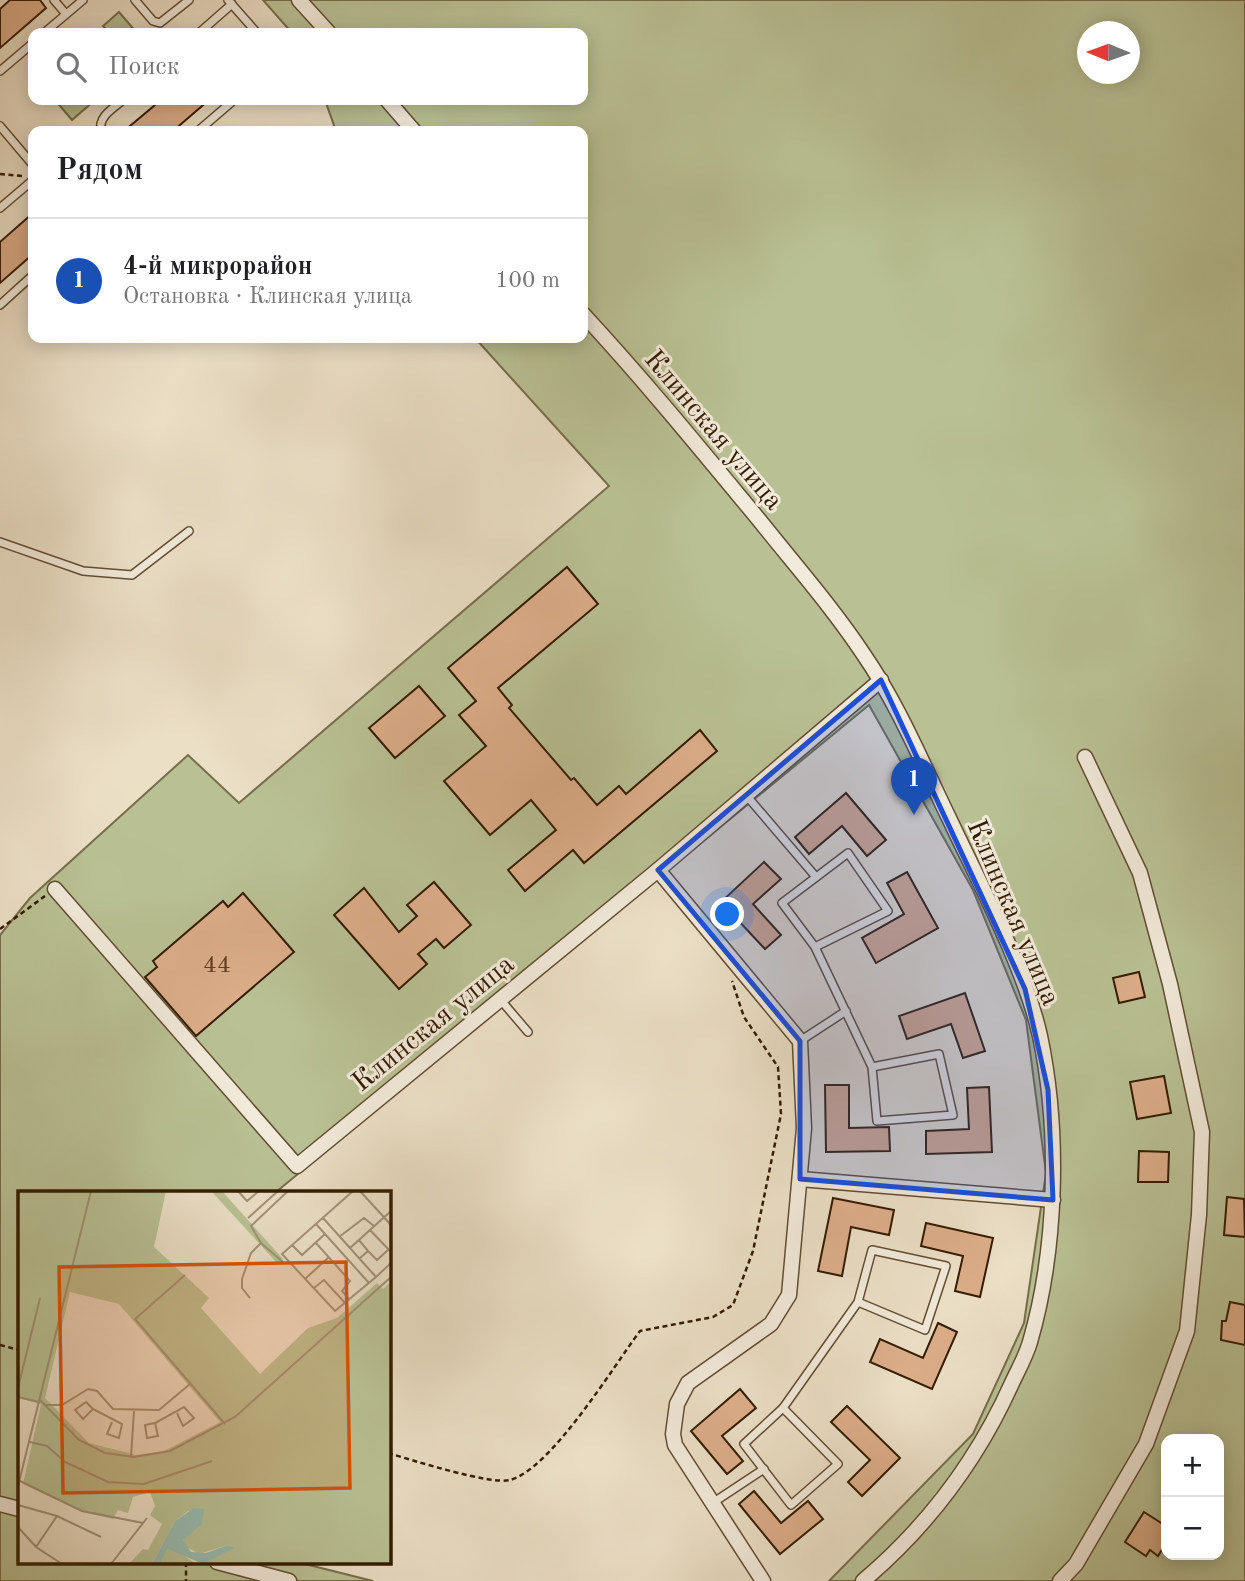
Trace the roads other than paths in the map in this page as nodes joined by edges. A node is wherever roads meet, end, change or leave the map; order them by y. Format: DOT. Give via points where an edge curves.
graph roads {
  1 [pos="54,0"];
  2 [pos="83,0"];
  3 [pos="135,0"];
  4 [pos="189,0"];
  5 [pos="299,0"];
  6 [pos="230,2"];
  7 [pos="66,14"];
  8 [pos="50,28"];
  9 [pos="204,28"];
  10 [pos="253,28"];
  11 [pos="324,28"];
  12 [pos="28,47"];
  13 [pos="0,71"];
  14 [pos="116,105"];
  15 [pos="228,105"];
  16 [pos="391,105"];
  17 [pos="0,126"];
  18 [pos="100,126"];
  19 [pos="204,126"];
  20 [pos="410,126"];
  21 [pos="28,159"];
  22 [pos="28,183"];
  23 [pos="0,208"];
  24 [pos="28,279"];
  25 [pos="0,304"];
  26 [pos="588,319"];
  27 [pos="189,531"];
  28 [pos="0,542"];
  29 [pos="881,680"];
  30 [pos="1085,757"];
  31 [pos="746,795"];
  32 [pos="658,870"];
  33 [pos="816,877"];
  34 [pos="55,889"];
  35 [pos="815,947"];
  36 [pos="499,998"];
  37 [pos="846,1011"];
  38 [pos="528,1032"];
  39 [pos="800,1041"];
  40 [pos="872,1067"];
  41 [pos="800,1179"];
  42 [pos="1053,1200"];
  43 [pos="858,1302"];
  44 [pos="783,1408"];
  45 [pos="764,1469"];
  46 [pos="714,1502"];
  47 [pos="0,1504"];
  48 [pos="18,1509"];
  49 [pos="225,1564"];
  50 [pos="289,1581"];
  51 [pos="763,1581"];
  52 [pos="863,1581"];
  53 [pos="1060,1581"];
  1 -- 7 [label="lane"];
  2 -- 7 [label="lane"];
  3 -- 4 [label="lane" via="160,23"];
  5 -- 11 [label="street"];
  6 -- 9 [label="lane"];
  6 -- 10 [label="lane"];
  7 -- 8 [label="lane"];
  12 -- 13 [label="lane"];
  14 -- 18 [label="lane"];
  15 -- 19 [label="lane"];
  16 -- 20 [label="street"];
  17 -- 21 [label="lane"];
  22 -- 23 [label="lane"];
  24 -- 25 [label="lane"];
  26 -- 29 [label="street, Клинская улица" via="660,398 846,627"];
  27 -- 28 [label="lane" via="132,575 83,571"];
  29 -- 31 [label="street, Клинская улица"];
  29 -- 42 [label="street, Клинская улица" via="909,731 1025,989 1039,1034 1048,1090"];
  30 -- 53 [label="street" via="1140,873 1202,1132 1187,1331 1146,1444 1076,1564"];
  31 -- 32 [label="street, Клинская улица"];
  31 -- 33 [label="lane"];
  32 -- 36 [label="street, Клинская улица"];
  32 -- 39 [label="street"];
  33 -- 35 [label="lane" via="782,903"];
  33 -- 35 [label="lane" via="848,853 888,911"];
  34 -- 36 [label="street, Клинская улица" via="297,1166"];
  35 -- 37 [label="lane"];
  36 -- 38 [label="lane"];
  37 -- 39 [label="lane"];
  37 -- 40 [label="lane"];
  39 -- 41 [label="street" via="804,1128"];
  40 -- 40 [label="lane" via="877,1121 953,1115 939,1054"];
  41 -- 42 [label="street"];
  41 -- 46 [label="street" via="789,1295 771,1324 688,1383 677,1404 675,1445"];
  42 -- 52 [label="street, Клинская улица" via="1030,1344 994,1424 953,1489 900,1550"];
  43 -- 43 [label="lane" via="872,1250 946,1266 925,1330"];
  43 -- 44 [label="lane"];
  44 -- 45 [label="lane" via="744,1444"];
  44 -- 45 [label="lane" via="838,1464 791,1505"];
  45 -- 46 [label="lane"];
  46 -- 51 [label="street"];
  47 -- 48 [label="street"];
  49 -- 50 [label="street"];
}
